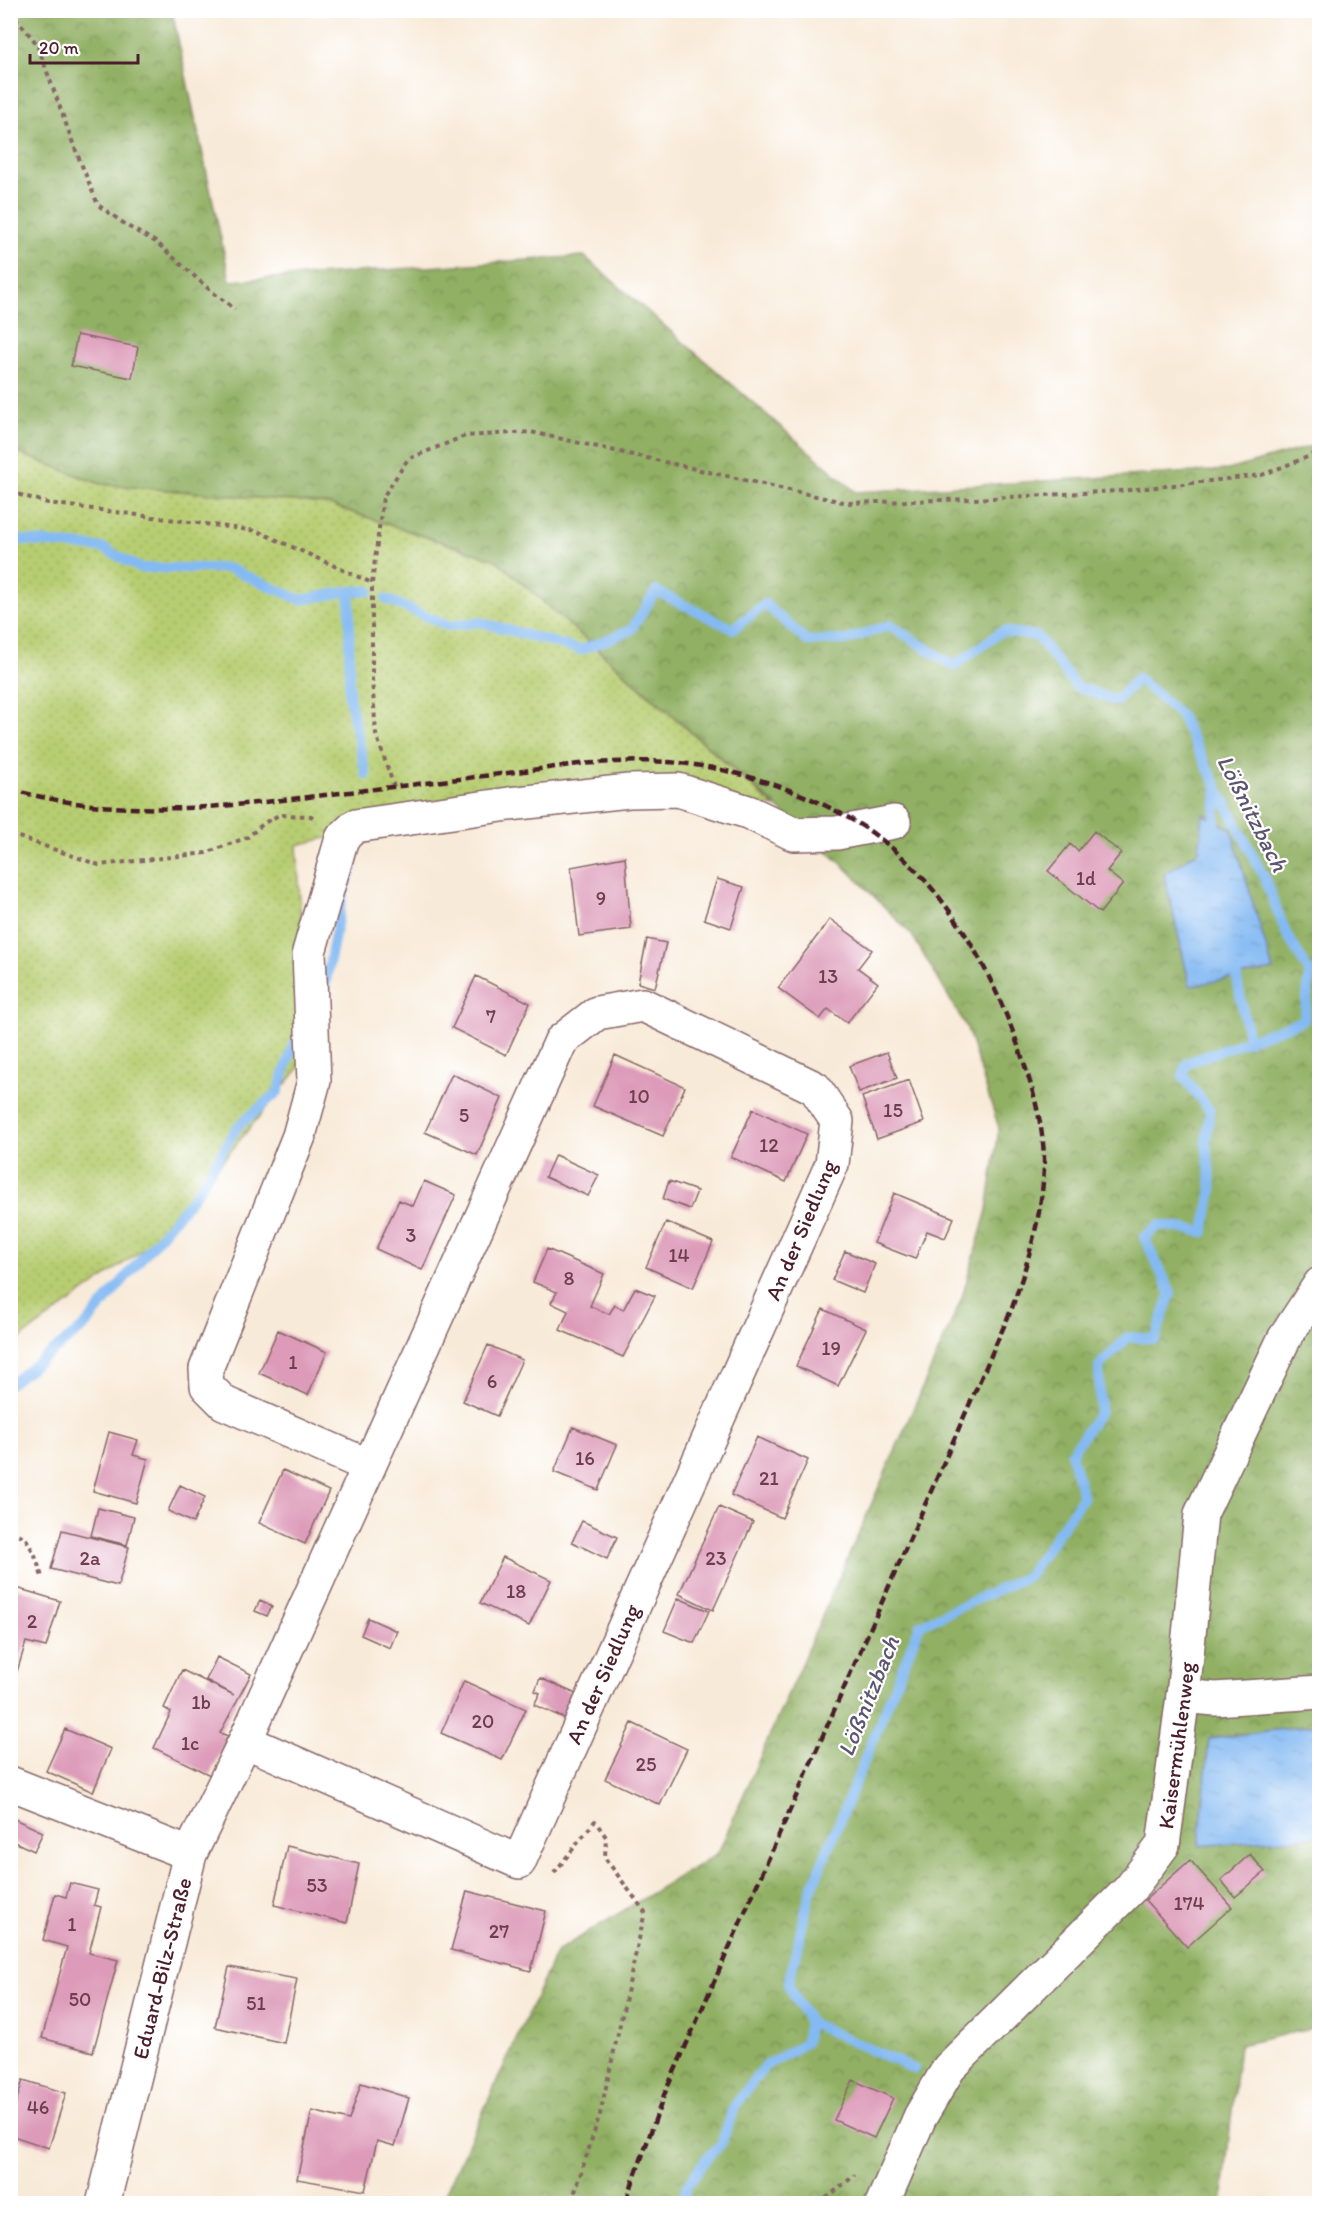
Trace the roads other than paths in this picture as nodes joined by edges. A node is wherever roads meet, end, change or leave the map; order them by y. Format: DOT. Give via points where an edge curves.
graph roads {
  1 [pos="894,822"];
  2 [pos="1320,1284"];
  3 [pos="369,1466"];
  4 [pos="1320,1692"];
  5 [pos="1183,1696"];
  6 [pos="245,1741"];
  7 [pos="10,1783"];
  8 [pos="190,1854"];
  9 [pos="103,2204"];
  10 [pos="882,2204"];
  1 -- 3 [label="street" via="837,833 794,834 748,812 678,790 629,791 355,826 342,838 309,952 314,1081 299,1136 206,1369 206,1378 207,1386 224,1403"];
  2 -- 5 [label="street, Kaisermühlenweg" via="1284,1339 1201,1514"];
  3 -- 6 [label="street, An der Siedlung"];
  3 -- 6 [label="street, An der Siedlung" via="561,1041 597,1013 643,1005 815,1088 837,1121 832,1164 519,1862"];
  4 -- 5 [label="street" via="1215,1699"];
  5 -- 10 [label="street, Kaisermühlenweg" via="1163,1845 1130,1890 949,2068 920,2116"];
  6 -- 8 [label="street, Eduard-Bilz-Straße"];
  7 -- 8 [label="street"];
  8 -- 9 [label="street, Eduard-Bilz-Straße"];
}
